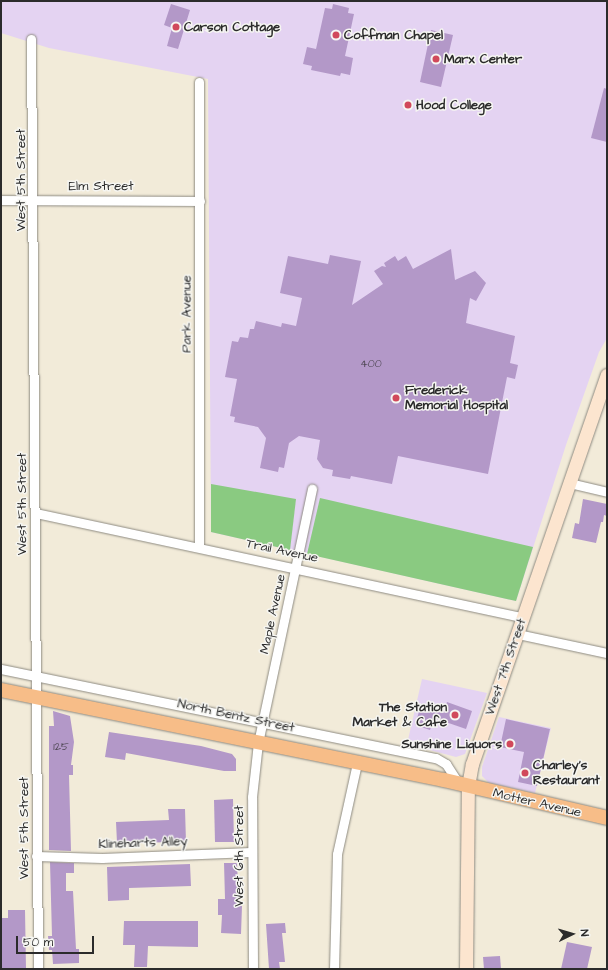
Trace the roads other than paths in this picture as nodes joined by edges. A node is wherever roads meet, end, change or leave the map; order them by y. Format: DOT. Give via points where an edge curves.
graph roads {
  1 [pos="31,39"];
  2 [pos="199,82"];
  3 [pos="34,199"];
  4 [pos="1,200"];
  5 [pos="200,201"];
  6 [pos="607,375"];
  7 [pos="569,483"];
  8 [pos="312,489"];
  9 [pos="607,492"];
  10 [pos="36,513"];
  11 [pos="199,546"];
  12 [pos="296,567"];
  13 [pos="523,616"];
  14 [pos="518,634"];
  15 [pos="607,653"];
  16 [pos="1,668"];
  17 [pos="36,674"];
  18 [pos="1,690"];
  19 [pos="37,697"];
  20 [pos="263,722"];
  21 [pos="258,743"];
  22 [pos="357,763"];
  23 [pos="464,785"];
  24 [pos="607,818"];
  25 [pos="251,852"];
  26 [pos="36,856"];
  27 [pos="38,969"];
  28 [pos="253,969"];
  29 [pos="334,969"];
  30 [pos="466,969"];
  1 -- 3 [label="street, West 5th Street"];
  2 -- 5 [label="street, Park Avenue"];
  3 -- 4 [label="street, Elm Street"];
  3 -- 5 [label="street, Elm Street"];
  3 -- 10 [label="street, West 5th Street"];
  5 -- 11 [label="street, Park Avenue"];
  6 -- 7 [label="main road, West 7th Street"];
  7 -- 9 [label="street"];
  7 -- 13 [label="main road, West 7th Street"];
  8 -- 12 [label="street, Maple Avenue"];
  10 -- 11 [label="street, Trail Avenue"];
  10 -- 17 [label="street, West 5th Street"];
  11 -- 12 [label="street, Trail Avenue"];
  12 -- 13 [label="street, Trail Avenue"];
  12 -- 20 [label="street, Maple Avenue"];
  13 -- 14 [label="main road, West 7th Street"];
  14 -- 15 [label="street"];
  14 -- 23 [label="main road, West 7th Street"];
  16 -- 17 [label="street, North Bentz Street"];
  17 -- 19 [label="street, West 5th Street"];
  17 -- 20 [label="street, North Bentz Street"];
  18 -- 19 [label="main road, North Bentz Street"];
  19 -- 21 [label="main road, North Bentz Street"];
  19 -- 26 [label="street, West 5th Street"];
  20 -- 21 [label="street, Maple Avenue"];
  20 -- 23 [label="street, North Bentz Street" via="441,760"];
  21 -- 22 [label="main road, North Bentz Street"];
  21 -- 25 [label="street, West 6th Street" via="252,797"];
  22 -- 23 [label="main road, North Bentz Street"];
  22 -- 29 [label="street" via="337,854"];
  23 -- 24 [label="main road, Motter Avenue"];
  23 -- 30 [label="main road, West 7th Street"];
  25 -- 26 [label="street, Klineharts Alley" via="102,858"];
  25 -- 28 [label="street, West 6th Street"];
  26 -- 27 [label="street, West 5th Street"];
}
